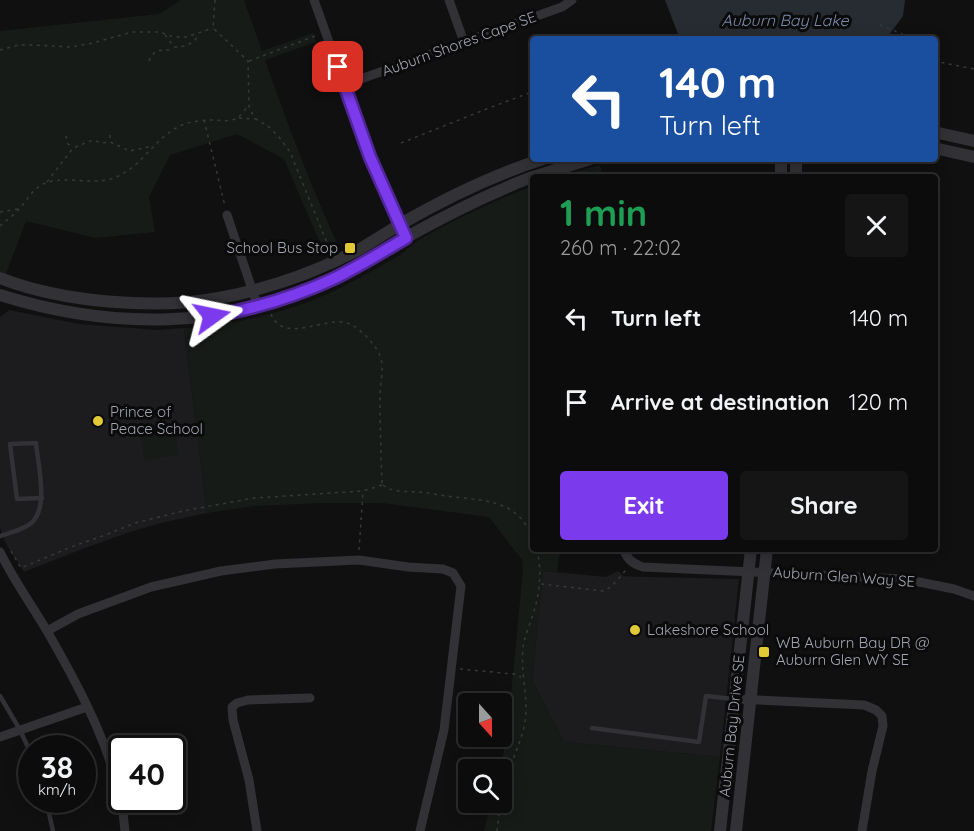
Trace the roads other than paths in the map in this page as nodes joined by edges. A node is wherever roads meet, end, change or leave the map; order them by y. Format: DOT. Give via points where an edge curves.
graph roads {
  1 [pos="314,0"];
  2 [pos="449,0"];
  3 [pos="572,0"];
  4 [pos="464,42"];
  5 [pos="344,85"];
  6 [pos="938,133"];
  7 [pos="974,141"];
  8 [pos="938,149"];
  9 [pos="974,157"];
  10 [pos="536,162"];
  11 [pos="580,162"];
  12 [pos="542,174"];
  13 [pos="530,178"];
  14 [pos="227,215"];
  15 [pos="400,225"];
  16 [pos="406,238"];
  17 [pos="1,282"];
  18 [pos="253,291"];
  19 [pos="0,295"];
  20 [pos="264,308"];
  21 [pos="42,498"];
  22 [pos="0,536"];
  23 [pos="0,552"];
  24 [pos="625,552"];
  25 [pos="751,552"];
  26 [pos="767,552"];
  27 [pos="748,571"];
  28 [pos="764,572"];
  29 [pos="974,596"];
  30 [pos="47,631"];
  31 [pos="0,696"];
  32 [pos="310,698"];
  33 [pos="735,699"];
  34 [pos="751,700"];
  35 [pos="87,707"];
  36 [pos="592,728"];
  37 [pos="20,730"];
  38 [pos="22,735"];
  39 [pos="0,737"];
  40 [pos="49,813"];
  41 [pos="53,831"];
  42 [pos="125,831"];
  43 [pos="257,831"];
  44 [pos="420,831"];
  45 [pos="720,831"];
  46 [pos="736,831"];
  47 [pos="862,831"];
  1 -- 5 [label="street"];
  2 -- 4 [label="street"];
  3 -- 4 [label="street, Auburn Shores Cape SE"];
  4 -- 5 [label="street, Auburn Shores Cape SE"];
  5 -- 15 [label="street"];
  6 -- 7 [label="street"];
  8 -- 9 [label="street"];
  10 -- 15 [label="street" via="460,193"];
  11 -- 12 [label="street"];
  13 -- 16 [label="street" via="457,210"];
  14 -- 18 [label="street"];
  15 -- 16 [label="street"];
  15 -- 18 [label="street" via="323,266"];
  16 -- 20 [label="street" via="333,279"];
  17 -- 18 [label="street" via="68,296 136,303 196,301"];
  18 -- 20 [label="street"];
  19 -- 20 [label="street" via="50,309 135,320 170,320"];
  21 -- 21 [label="lane" via="17,499 10,444 36,443"];
  21 -- 22 [label="lane" via="39,515 28,526"];
  23 -- 30 [label="street"];
  24 -- 27 [label="street, Auburn Glen Way SE" via="632,562 643,567"];
  25 -- 27 [label="street, Auburn Bay Drive SE"];
  26 -- 28 [label="street, Auburn Bay Drive SE"];
  27 -- 28 [label="street, Auburn Glen Way SE"];
  27 -- 33 [label="street, Auburn Bay Drive SE"];
  28 -- 29 [label="street, Auburn Glen Way SE" via="904,579"];
  28 -- 34 [label="street, Auburn Bay Drive SE"];
  30 -- 35 [label="street"];
  30 -- 44 [label="street" via="151,587 211,573 275,564 359,560 443,568 453,573 460,586 444,730"];
  31 -- 37 [label="lane"];
  32 -- 43 [label="street" via="248,700 232,707"];
  33 -- 34 [label="street"];
  33 -- 36 [label="lane" via="706,696 699,742"];
  33 -- 45 [label="street, Auburn Bay Drive SE"];
  34 -- 46 [label="street, Auburn Bay Drive SE"];
  34 -- 47 [label="street" via="864,705 882,717"];
  35 -- 37 [label="street"];
  35 -- 42 [label="street" via="110,761"];
  37 -- 38 [label="lane"];
  37 -- 39 [label="street"];
  40 -- 41 [label="lane"];
}
